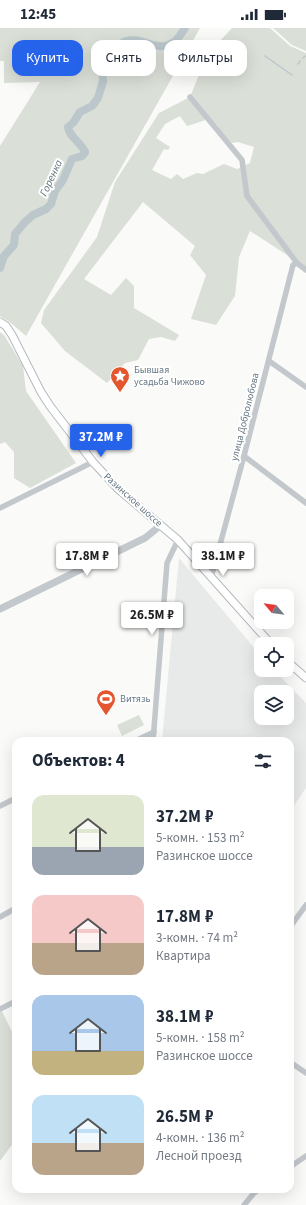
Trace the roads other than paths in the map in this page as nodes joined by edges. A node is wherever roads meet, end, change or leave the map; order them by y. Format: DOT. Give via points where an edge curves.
graph roads {
  1 [pos="190,97"];
  2 [pos="297,263"];
  3 [pos="306,270"];
  4 [pos="0,322"];
  5 [pos="269,361"];
  6 [pos="306,387"];
  7 [pos="244,456"];
  8 [pos="93,462"];
  9 [pos="306,503"];
  10 [pos="0,508"];
  11 [pos="160,525"];
  12 [pos="178,540"];
  13 [pos="211,578"];
  14 [pos="0,608"];
  15 [pos="264,637"];
  16 [pos="294,667"];
  17 [pos="306,678"];
  18 [pos="154,732"];
  19 [pos="143,737"];
  20 [pos="153,737"];
  21 [pos="12,800"];
  22 [pos="0,806"];
  23 [pos="306,905"];
  24 [pos="12,910"];
  25 [pos="0,917"];
  26 [pos="294,922"];
  27 [pos="12,1002"];
  28 [pos="0,1007"];
  29 [pos="294,1065"];
  30 [pos="306,1073"];
  31 [pos="306,1156"];
  32 [pos="294,1164"];
  33 [pos="254,1193"];
  34 [pos="244,1205"];
  1 -- 2 [label="street" via="242,160 247,196"];
  2 -- 3 [label="street"];
  2 -- 5 [label="street, улица Добролюбова" via="293,265"];
  4 -- 8 [label="main road, Разинское шоссе" via="12,335 50,406"];
  5 -- 6 [label="street"];
  5 -- 7 [label="street, улица Добролюбова"];
  7 -- 9 [label="street"];
  7 -- 13 [label="street, улица Добролюбова"];
  8 -- 10 [label="street"];
  8 -- 11 [label="main road, Разинское шоссе" via="117,488"];
  11 -- 12 [label="main road, Разинское шоссе"];
  11 -- 14 [label="street" via="145,538"];
  12 -- 13 [label="main road, Разинское шоссе"];
  12 -- 18 [label="street" via="167,563"];
  13 -- 15 [label="main road, Разинское шоссе"];
  16 -- 17 [label="main road"];
  18 -- 19 [label="street"];
  18 -- 20 [label="street"];
  21 -- 22 [label="street"];
  23 -- 26 [label="street"];
  24 -- 25 [label="street"];
  27 -- 28 [label="street"];
  29 -- 30 [label="street"];
  31 -- 32 [label="street"];
  33 -- 34 [label="street"];
}
